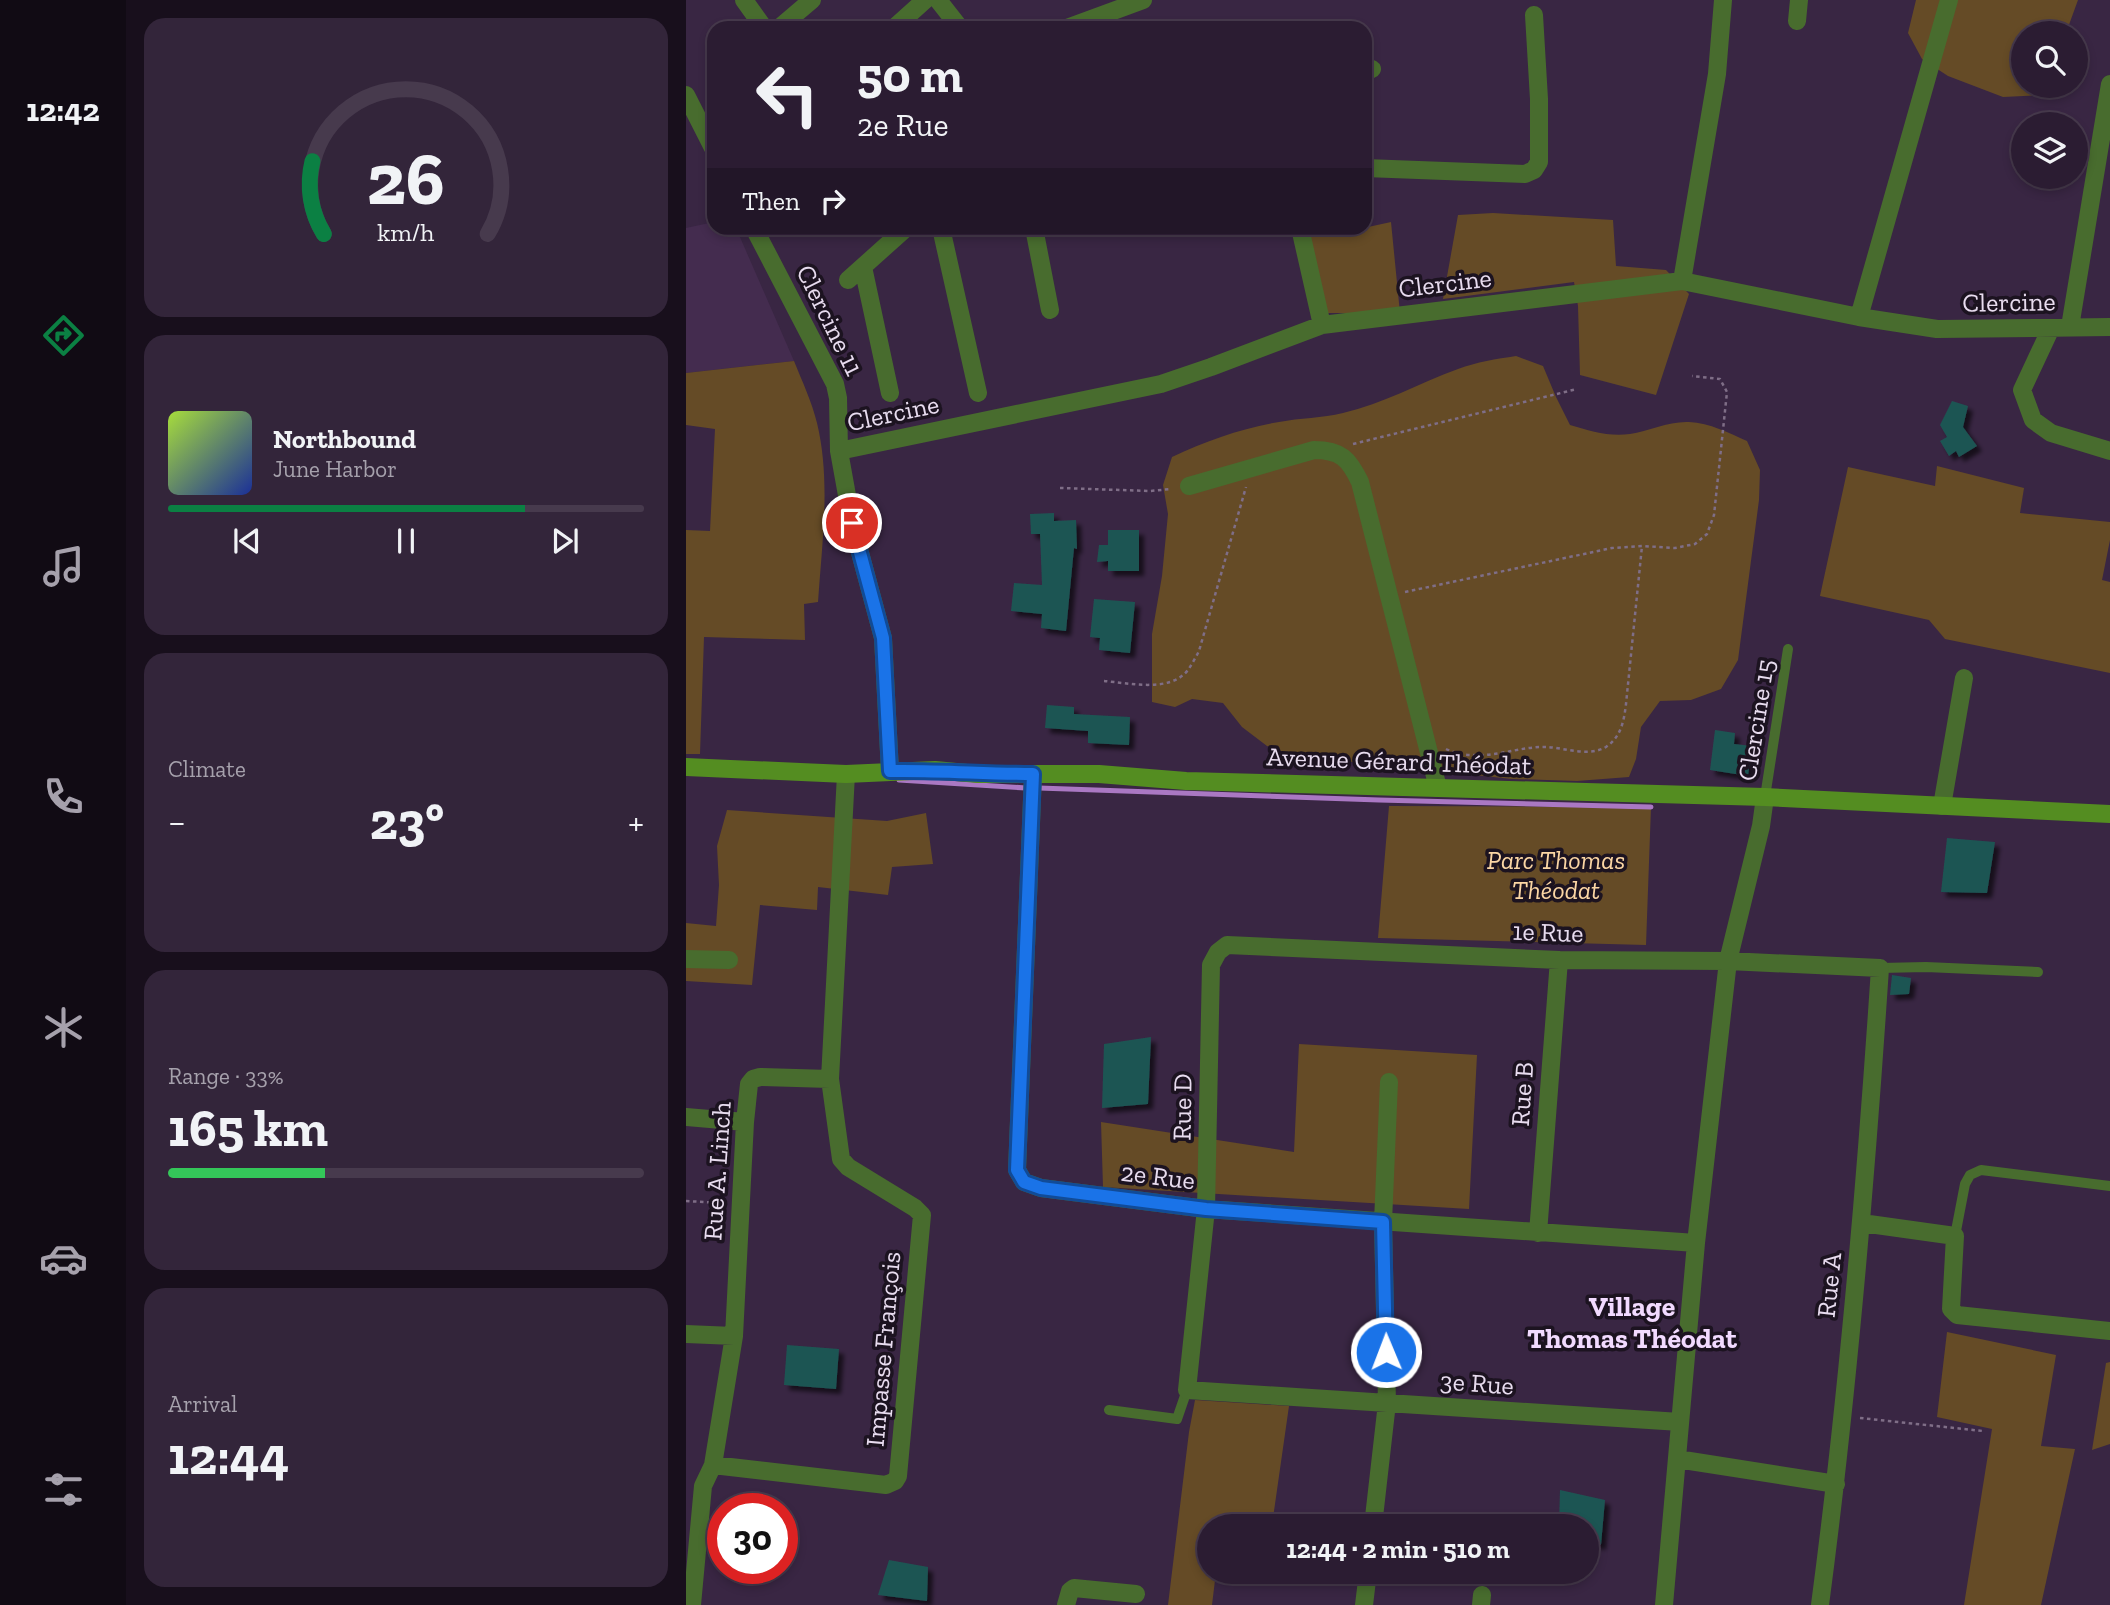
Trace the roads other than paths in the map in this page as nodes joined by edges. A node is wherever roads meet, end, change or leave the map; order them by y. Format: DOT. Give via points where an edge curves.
graph roads {
  1 [pos="744,0"];
  2 [pos="812,0"];
  3 [pos="925,0"];
  4 [pos="938,0"];
  5 [pos="1143,0"];
  6 [pos="1723,0"];
  7 [pos="1799,0"];
  8 [pos="1949,0"];
  9 [pos="1534,15"];
  10 [pos="759,21"];
  11 [pos="787,21"];
  12 [pos="902,21"];
  13 [pos="954,21"];
  14 [pos="1086,21"];
  15 [pos="1797,21"];
  16 [pos="2110,84"];
  17 [pos="686,95"];
  18 [pos="707,136"];
  19 [pos="1372,168"];
  20 [pos="758,235"];
  21 [pos="898,235"];
  22 [pos="943,235"];
  23 [pos="1035,235"];
  24 [pos="1302,235"];
  25 [pos="863,267"];
  26 [pos="848,281"];
  27 [pos="1682,281"];
  28 [pos="1050,310"];
  29 [pos="1859,317"];
  30 [pos="1322,325"];
  31 [pos="2070,327"];
  32 [pos="2110,327"];
  33 [pos="2051,328"];
  34 [pos="890,393"];
  35 [pos="978,393"];
  36 [pos="839,451"];
  37 [pos="2110,451"];
  38 [pos="1189,486"];
  39 [pos="1788,649"];
  40 [pos="1964,678"];
  41 [pos="686,767"];
  42 [pos="890,771"];
  43 [pos="1033,774"];
  44 [pos="846,778"];
  45 [pos="1438,788"];
  46 [pos="1765,797"];
  47 [pos="1941,806"];
  48 [pos="2110,814"];
  49 [pos="1218,952"];
  50 [pos="686,959"];
  51 [pos="729,960"];
  52 [pos="1559,960"];
  53 [pos="1728,961"];
  54 [pos="1880,968"];
  55 [pos="2038,972"];
  56 [pos="830,1079"];
  57 [pos="1389,1082"];
  58 [pos="686,1118"];
  59 [pos="745,1122"];
  60 [pos="2110,1186"];
  61 [pos="1206,1209"];
  62 [pos="1383,1222"];
  63 [pos="1862,1223"];
  64 [pos="1538,1233"];
  65 [pos="1955,1236"];
  66 [pos="1696,1243"];
  67 [pos="2110,1331"];
  68 [pos="686,1334"];
  69 [pos="734,1336"];
  70 [pos="1187,1390"];
  71 [pos="1387,1404"];
  72 [pos="1110,1410"];
  73 [pos="1680,1422"];
  74 [pos="1677,1459"];
  75 [pos="713,1465"];
  76 [pos="1836,1484"];
  77 [pos="694,1486"];
  78 [pos="1374,1514"];
  79 [pos="1367,1584"];
  80 [pos="1136,1594"];
  81 [pos="692,1605"];
  82 [pos="1066,1605"];
  83 [pos="1364,1605"];
  84 [pos="1664,1605"];
  85 [pos="1820,1605"];
  1 -- 10 [label="street"];
  2 -- 11 [label="street"];
  3 -- 12 [label="street"];
  4 -- 13 [label="street"];
  5 -- 14 [label="street"];
  6 -- 27 [label="street" via="1717,75"];
  7 -- 15 [label="street"];
  8 -- 29 [label="street"];
  9 -- 19 [label="street" via="1539,162 1534,170 1525,174"];
  16 -- 31 [label="street"];
  17 -- 18 [label="street"];
  20 -- 36 [label="street, Clercine 11" via="835,384"];
  21 -- 25 [label="street"];
  22 -- 35 [label="street"];
  23 -- 28 [label="street"];
  24 -- 30 [label="street"];
  25 -- 26 [label="street"];
  25 -- 34 [label="street"];
  27 -- 29 [label="street, Clercine"];
  27 -- 30 [label="street, Clercine"];
  29 -- 33 [label="street, Clercine" via="1937,329"];
  30 -- 36 [label="street, Clercine" via="1161,384"];
  31 -- 32 [label="street, Clercine"];
  31 -- 33 [label="street, Clercine"];
  33 -- 37 [label="street" via="2022,390 2033,420 2051,433"];
  36 -- 42 [label="street, Clercine 11" via="852,523 883,638"];
  38 -- 45 [label="street" via="1314,450 1329,450 1352,466 1360,482"];
  39 -- 46 [label="lane, Clercine 15"];
  40 -- 47 [label="street"];
  41 -- 44 [label="street, Avenue Gérard Théodat"];
  42 -- 43 [label="street, Avenue Gérard Théodat"];
  42 -- 44 [label="street, Avenue Gérard Théodat"];
  43 -- 45 [label="street, Avenue Gérard Théodat"];
  43 -- 61 [label="street, 2e Rue" via="1017,1170 1024,1182 1041,1188"];
  44 -- 56 [label="street"];
  45 -- 46 [label="street, Avenue Gérard Théodat"];
  46 -- 47 [label="street, Avenue Gérard Théodat"];
  46 -- 53 [label="street"];
  47 -- 48 [label="street, Avenue Gérard Théodat"];
  49 -- 52 [label="street, 1e Rue" via="1227,946"];
  49 -- 61 [label="street, Rue D" via="1211,965"];
  50 -- 51 [label="street"];
  52 -- 53 [label="street, 1e Rue"];
  52 -- 64 [label="street, Rue B"];
  53 -- 54 [label="street, 1e Rue"];
  53 -- 66 [label="street"];
  54 -- 55 [label="lane"];
  54 -- 63 [label="street, Rue A"];
  56 -- 59 [label="street, Rue A. Linch" via="753,1079"];
  56 -- 75 [label="street, Impasse François" via="841,1159 922,1215 898,1476 886,1485"];
  57 -- 62 [label="street"];
  58 -- 59 [label="street"];
  59 -- 69 [label="street, Rue A. Linch"];
  60 -- 65 [label="lane" via="1981,1170 1965,1184"];
  61 -- 62 [label="street, 2e Rue"];
  61 -- 70 [label="street, Rue D"];
  62 -- 64 [label="street, 2e Rue"];
  62 -- 71 [label="street"];
  63 -- 65 [label="street"];
  63 -- 76 [label="street, Rue A"];
  64 -- 66 [label="street, 2e Rue"];
  65 -- 67 [label="street" via="1951,1308 1957,1315"];
  66 -- 73 [label="street"];
  68 -- 69 [label="street"];
  69 -- 75 [label="street, Rue A. Linch"];
  70 -- 71 [label="street, 3e Rue"];
  70 -- 72 [label="lane" via="1177,1419"];
  71 -- 73 [label="street, 3e Rue"];
  71 -- 78 [label="street"];
  73 -- 74 [label="street"];
  74 -- 76 [label="street"];
  74 -- 84 [label="street"];
  75 -- 77 [label="street, Rue A. Linch"];
  76 -- 85 [label="street, Rue A"];
  77 -- 81 [label="street, Rue A. Linch"];
  79 -- 83 [label="street"];
  80 -- 82 [label="street" via="1074,1588"];
}
